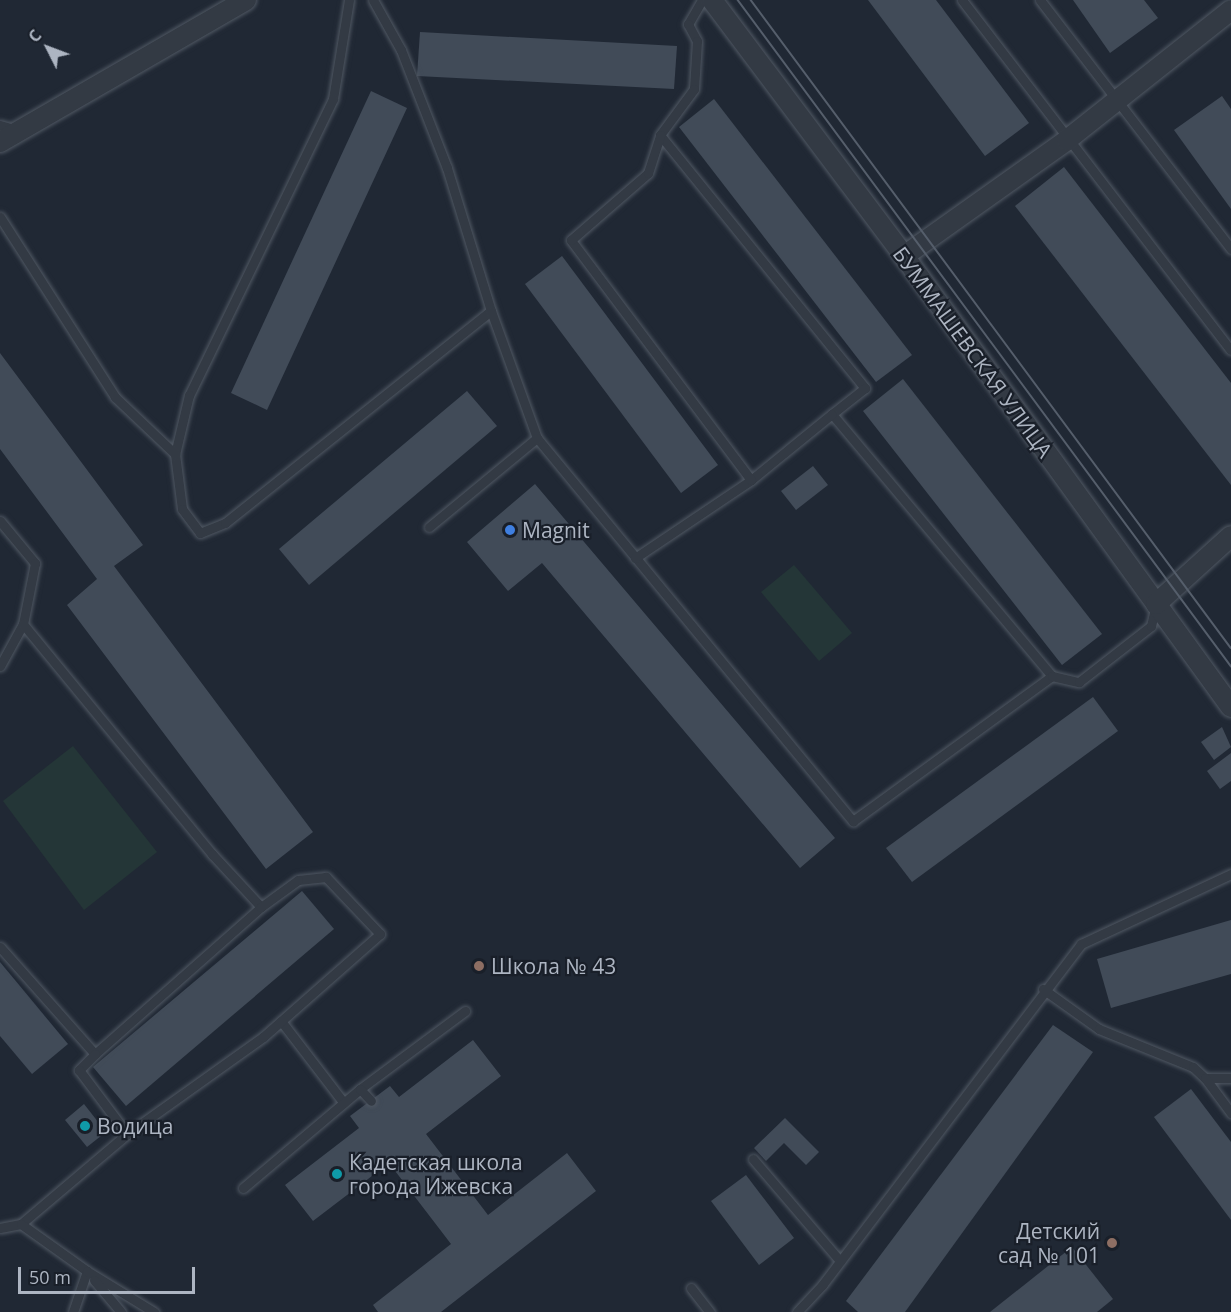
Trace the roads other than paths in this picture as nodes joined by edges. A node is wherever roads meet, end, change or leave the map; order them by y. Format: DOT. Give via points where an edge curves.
graph roads {
  1 [pos="246,0"];
  2 [pos="349,0"];
  3 [pos="373,0"];
  4 [pos="702,0"];
  5 [pos="712,0"];
  6 [pos="962,0"];
  7 [pos="1040,0"];
  8 [pos="1231,10"];
  9 [pos="1117,101"];
  10 [pos="0,125"];
  11 [pos="19,131"];
  12 [pos="660,135"];
  13 [pos="1067,140"];
  14 [pos="0,142"];
  15 [pos="0,218"];
  16 [pos="1231,249"];
  17 [pos="904,256"];
  18 [pos="491,311"];
  19 [pos="1231,350"];
  20 [pos="832,414"];
  21 [pos="537,438"];
  22 [pos="175,454"];
  23 [pos="751,480"];
  24 [pos="0,521"];
  25 [pos="429,527"];
  26 [pos="1231,536"];
  27 [pos="635,558"];
  28 [pos="1156,604"];
  29 [pos="23,624"];
  30 [pos="0,666"];
  31 [pos="1052,676"];
  32 [pos="1231,707"];
  33 [pos="1231,874"];
  34 [pos="261,908"];
  35 [pos="0,947"];
  36 [pos="1043,989"];
  37 [pos="465,1011"];
  38 [pos="281,1021"];
  39 [pos="95,1054"];
  40 [pos="1205,1078"];
  41 [pos="1231,1078"];
  42 [pos="360,1089"];
  43 [pos="371,1101"];
  44 [pos="344,1103"];
  45 [pos="1231,1113"];
  46 [pos="127,1134"];
  47 [pos="753,1159"];
  48 [pos="243,1188"];
  49 [pos="21,1224"];
  50 [pos="0,1228"];
  51 [pos="840,1261"];
  52 [pos="87,1271"];
  53 [pos="691,1288"];
  54 [pos="73,1312"];
  55 [pos="121,1312"];
  56 [pos="154,1312"];
  57 [pos="710,1312"];
  58 [pos="796,1312"];
  1 -- 11 [label="street"];
  2 -- 22 [label="lane" via="333,99 189,395"];
  3 -- 18 [label="lane" via="401,50 447,168"];
  4 -- 12 [label="lane" via="688,24 697,41 694,89"];
  5 -- 17 [label="street, БУММАШЕВСКАЯ УЛИЦА"];
  6 -- 13 [label="lane"];
  7 -- 9 [label="lane"];
  8 -- 9 [label="street"];
  9 -- 13 [label="street"];
  9 -- 16 [label="lane"];
  10 -- 11 [label="lane"];
  11 -- 14 [label="street"];
  12 -- 20 [label="lane" via="865,388"];
  12 -- 23 [label="lane" via="648,172 571,240"];
  13 -- 17 [label="street"];
  13 -- 19 [label="lane"];
  15 -- 22 [label="lane" via="115,397"];
  17 -- 28 [label="street, БУММАШЕВСКАЯ УЛИЦА"];
  18 -- 21 [label="lane"];
  18 -- 22 [label="lane" via="225,523 200,532 182,509"];
  20 -- 23 [label="lane"];
  20 -- 31 [label="lane"];
  21 -- 25 [label="lane"];
  21 -- 27 [label="lane"];
  23 -- 27 [label="lane"];
  24 -- 29 [label="lane" via="35,563"];
  26 -- 28 [label="street"];
  27 -- 31 [label="lane" via="853,821"];
  28 -- 31 [label="lane" via="1151,626 1079,682"];
  28 -- 32 [label="street, БУММАШЕВСКАЯ УЛИЦА"];
  29 -- 30 [label="lane"];
  29 -- 34 [label="lane"];
  33 -- 36 [label="lane" via="1081,944"];
  34 -- 38 [label="lane" via="298,880 326,877 380,934"];
  34 -- 39 [label="lane"];
  35 -- 39 [label="lane"];
  36 -- 40 [label="lane" via="1099,1029 1193,1067"];
  36 -- 51 [label="lane"];
  37 -- 42 [label="lane"];
  38 -- 44 [label="lane"];
  38 -- 46 [label="lane" via="198,1087"];
  39 -- 46 [label="lane" via="79,1070"];
  40 -- 41 [label="lane"];
  40 -- 45 [label="lane"];
  42 -- 43 [label="lane"];
  42 -- 44 [label="lane"];
  44 -- 48 [label="lane"];
  46 -- 49 [label="lane"];
  47 -- 51 [label="lane"];
  49 -- 50 [label="lane"];
  49 -- 52 [label="lane"];
  51 -- 58 [label="lane"];
  52 -- 54 [label="lane"];
  52 -- 55 [label="lane"];
  52 -- 56 [label="lane"];
  53 -- 57 [label="lane"];
}
